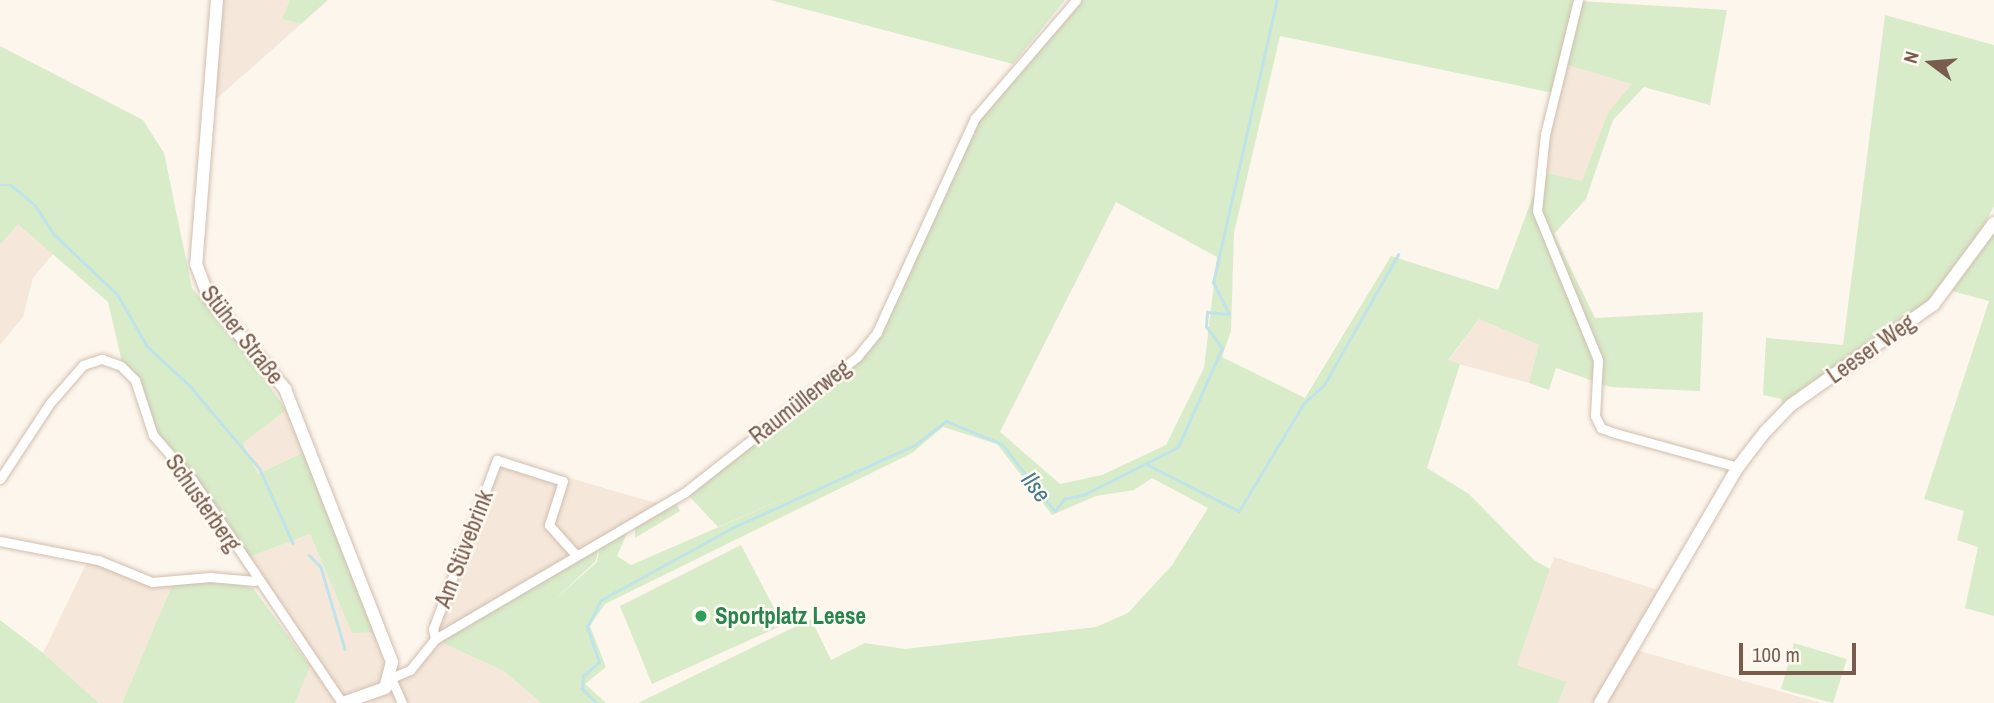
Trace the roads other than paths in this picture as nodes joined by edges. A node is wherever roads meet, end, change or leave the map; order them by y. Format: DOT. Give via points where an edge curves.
graph roads {
  1 [pos="217,0"];
  2 [pos="1076,0"];
  3 [pos="1578,0"];
  4 [pos="1994,223"];
  5 [pos="1738,467"];
  6 [pos="0,479"];
  7 [pos="0,541"];
  8 [pos="576,555"];
  9 [pos="255,581"];
  10 [pos="435,639"];
  11 [pos="391,678"];
  12 [pos="343,703"];
  13 [pos="402,703"];
  14 [pos="1600,703"];
  1 -- 11 [label="main road, Stüher Straße" via="196,264 200,283 285,390 392,662"];
  2 -- 8 [label="street, Raumüllerweg" via="969,128 877,332 857,357 684,492"];
  3 -- 5 [label="street" via="1545,134 1536,211 1559,275 1591,336 1600,381 1595,416 1601,428"];
  4 -- 5 [label="main road, Leeser Weg" via="1933,305 1791,405"];
  5 -- 14 [label="main road, Leeser Weg"];
  6 -- 9 [label="street, Schusterberg" via="50,403 83,365 113,362 135,380 153,435 193,481"];
  7 -- 9 [label="street" via="98,560 152,582 210,576"];
  8 -- 10 [label="street, Raumüllerweg"];
  8 -- 10 [label="street, Am Stüvebrink" via="549,525 563,481 498,460 433,629"];
  9 -- 12 [label="street, Schusterberg"];
  10 -- 11 [label="street, Raumüllerweg" via="410,670"];
  11 -- 12 [label="main road" via="375,694"];
  11 -- 13 [label="street"];
}
